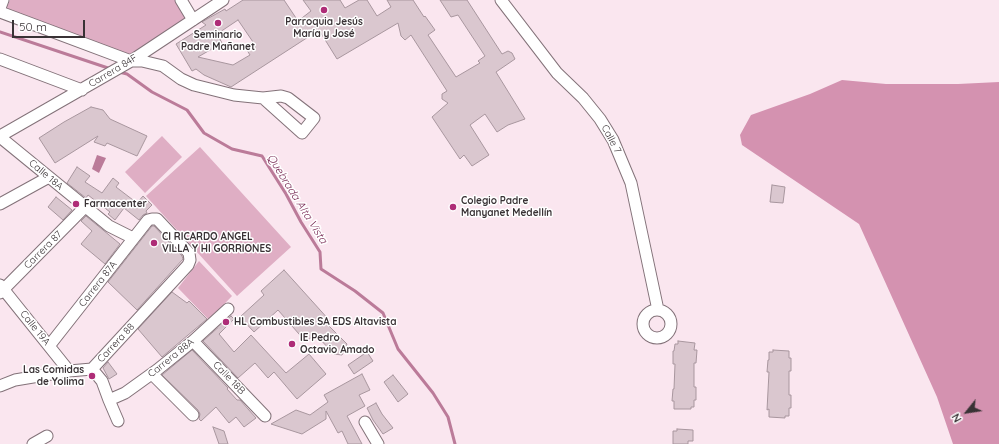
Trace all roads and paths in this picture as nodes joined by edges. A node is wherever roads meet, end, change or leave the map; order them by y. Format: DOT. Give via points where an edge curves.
graph roads {
  1 [pos="3,0"];
  2 [pos="181,0"];
  3 [pos="223,0"];
  4 [pos="501,0"];
  5 [pos="0,8"];
  6 [pos="0,12"];
  7 [pos="193,20"];
  8 [pos="0,59"];
  9 [pos="131,61"];
  10 [pos="82,90"];
  11 [pos="263,98"];
  12 [pos="0,137"];
  13 [pos="49,177"];
  14 [pos="0,204"];
  15 [pos="85,207"];
  16 [pos="133,238"];
  17 [pos="188,265"];
  18 [pos="1,289"];
  19 [pos="658,310"];
  20 [pos="228,312"];
  21 [pos="193,341"];
  22 [pos="49,346"];
  23 [pos="92,369"];
  24 [pos="69,371"];
  25 [pos="152,374"];
  26 [pos="0,386"];
  27 [pos="109,400"];
  28 [pos="193,415"];
  29 [pos="265,416"];
  30 [pos="118,421"];
  31 [pos="365,422"];
  32 [pos="47,436"];
  33 [pos="33,444"];
  34 [pos="378,444"];
  1 -- 5 [label="street"];
  2 -- 7 [label="street"];
  3 -- 7 [label="street, Carrera 84F"];
  4 -- 19 [label="street, Calle 7" via="557,73 600,119 613,140 631,183"];
  6 -- 9 [label="street"];
  7 -- 9 [label="street, Carrera 84F"];
  8 -- 10 [label="street"];
  9 -- 10 [label="street, Carrera 84F"];
  9 -- 11 [label="street" via="162,66 181,79 202,87 234,95"];
  10 -- 12 [label="street, Carrera 84F"];
  12 -- 13 [label="street, Calle 18A"];
  13 -- 14 [label="street"];
  13 -- 15 [label="street, Calle 18A"];
  15 -- 16 [label="street, Calle 18A" via="109,226"];
  15 -- 18 [label="street, Carrera 87"];
  16 -- 17 [label="street, Carrera 87A" via="146,222 152,218 157,219 189,253"];
  16 -- 22 [label="street, Carrera 87A"];
  17 -- 23 [label="street, Carrera 88"];
  18 -- 22 [label="street, Calle 19A"];
  20 -- 21 [label="street, Carrera 88A"];
  21 -- 25 [label="street, Carrera 88A"];
  21 -- 29 [label="street, Calle 18B"];
  22 -- 24 [label="street, Calle 19A"];
  23 -- 24 [label="street, Carrera 88"];
  23 -- 27 [label="street" via="102,381"];
  24 -- 26 [label="street, Carrera 88" via="15,380"];
  25 -- 27 [label="street, Carrera 88A" via="125,393"];
  25 -- 28 [label="street"];
  27 -- 30 [label="street"];
  31 -- 34 [label="street"];
  32 -- 33 [label="street"];
}
